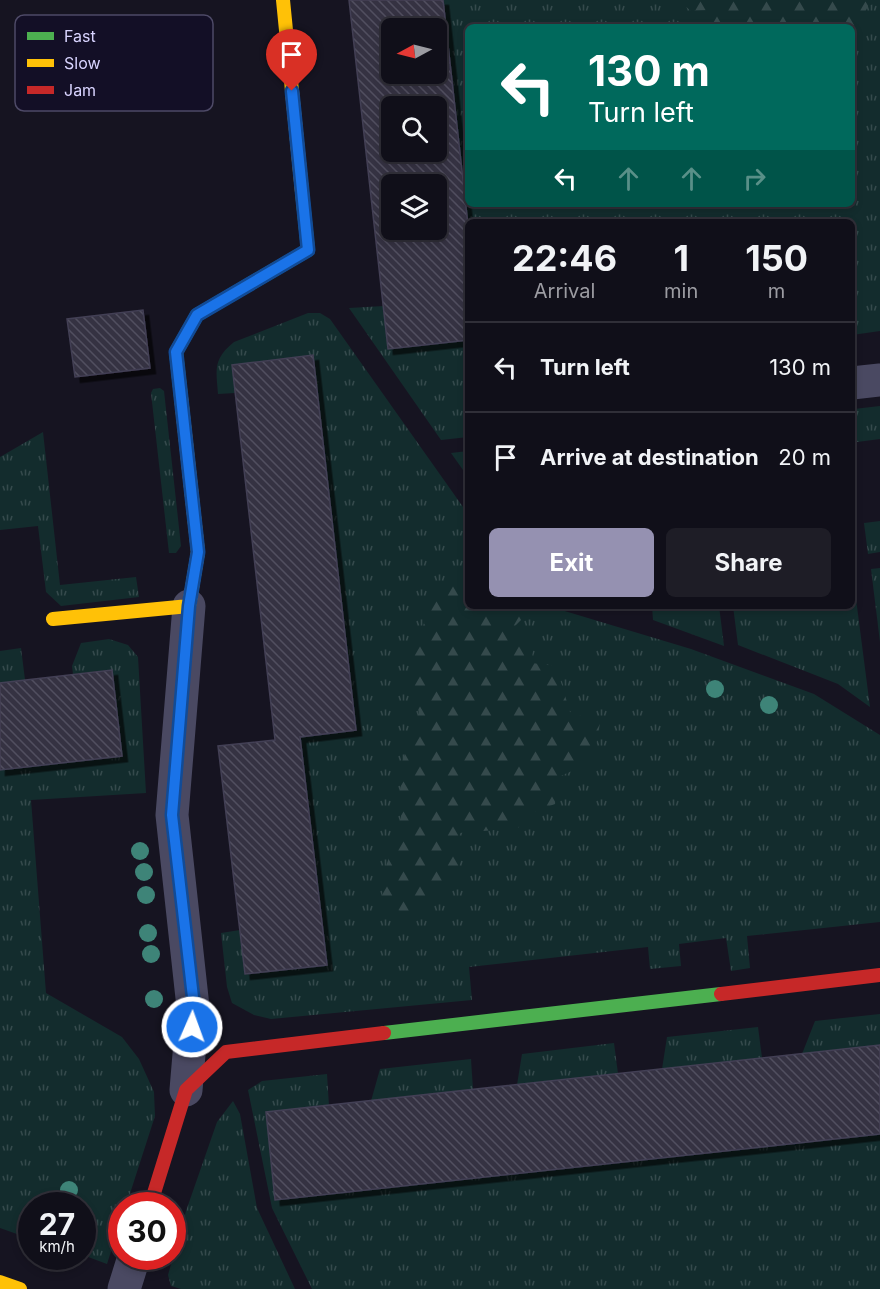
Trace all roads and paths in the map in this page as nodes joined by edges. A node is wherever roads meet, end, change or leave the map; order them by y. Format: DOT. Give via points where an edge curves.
graph roads {
  1 [pos="283,0"];
  2 [pos="880,380"];
  3 [pos="855,383"];
  4 [pos="189,606"];
  5 [pos="53,619"];
  6 [pos="880,975"];
  7 [pos="186,1090"];
  8 [pos="154,1192"];
  9 [pos="0,1282"];
  10 [pos="20,1289"];
  1 -- 4 [label="street" via="308,250 197,315 176,352 198,552"];
  2 -- 3 [label="street"];
  4 -- 5 [label="street"];
  4 -- 7 [label="street" via="172,815 194,1006"];
  6 -- 7 [label="street" via="226,1052"];
  7 -- 8 [label="street"];
  9 -- 10 [label="street"];
}
